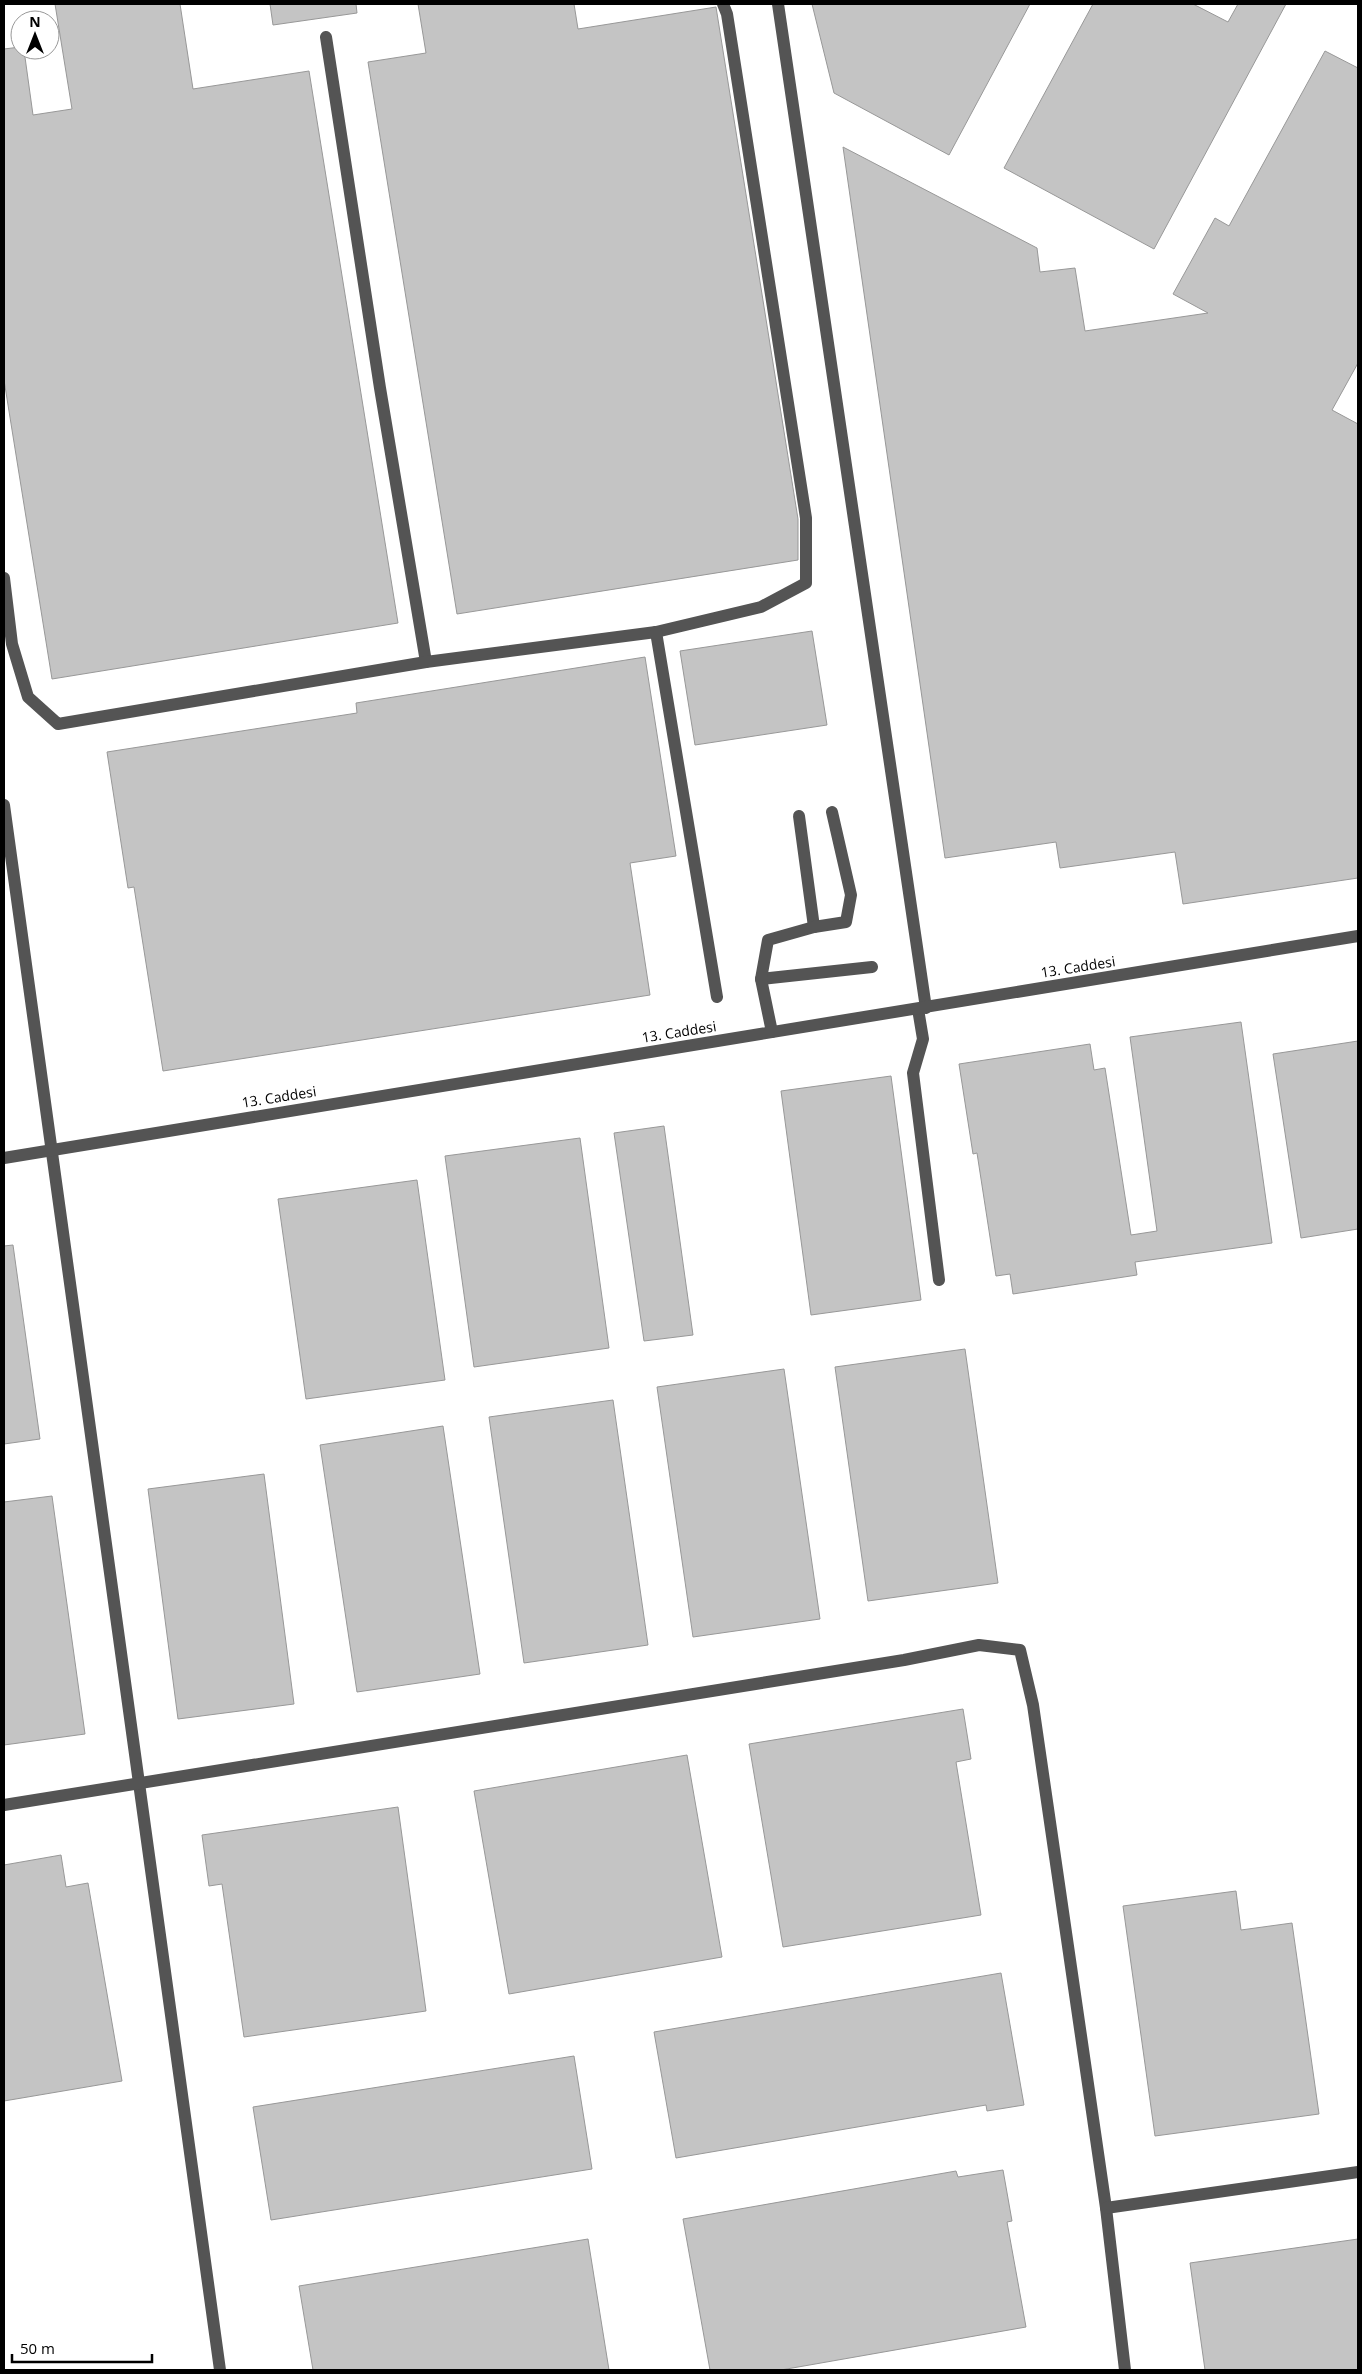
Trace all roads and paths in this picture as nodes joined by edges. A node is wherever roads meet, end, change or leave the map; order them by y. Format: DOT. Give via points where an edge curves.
graph roads {
  1 [pos="723,4"];
  2 [pos="778,4"];
  3 [pos="326,37"];
  4 [pos="4,578"];
  5 [pos="656,632"];
  6 [pos="426,662"];
  7 [pos="4,805"];
  8 [pos="832,812"];
  9 [pos="799,816"];
  10 [pos="814,927"];
  11 [pos="1358,936"];
  12 [pos="872,967"];
  13 [pos="761,979"];
  14 [pos="717,997"];
  15 [pos="922,1008"];
  16 [pos="772,1032"];
  17 [pos="51,1150"];
  18 [pos="4,1158"];
  19 [pos="939,1280"];
  20 [pos="140,1782"];
  21 [pos="4,1806"];
  22 [pos="1358,2172"];
  23 [pos="1106,2208"];
  24 [pos="220,2370"];
  25 [pos="1124,2370"];
  1 -- 5 [label="street" via="763,232 806,518 806,583 761,607"];
  2 -- 15 [label="street"];
  3 -- 6 [label="street"];
  4 -- 6 [label="street" via="12,644 28,697 58,724"];
  5 -- 6 [label="street"];
  5 -- 14 [label="street"];
  7 -- 17 [label="street"];
  8 -- 10 [label="street" via="851,895 846,922"];
  9 -- 10 [label="street"];
  10 -- 13 [label="street" via="768,940"];
  11 -- 15 [label="street, 13. Caddesi"];
  12 -- 13 [label="street"];
  13 -- 16 [label="street"];
  15 -- 16 [label="street, 13. Caddesi"];
  15 -- 19 [label="street" via="923,1039 913,1073"];
  16 -- 17 [label="street, 13. Caddesi"];
  17 -- 18 [label="street, 13. Caddesi"];
  17 -- 20 [label="street"];
  20 -- 21 [label="street"];
  20 -- 23 [label="street" via="904,1660 979,1645 1020,1650 1033,1705"];
  20 -- 24 [label="street"];
  22 -- 23 [label="street"];
  23 -- 25 [label="street"];
}
